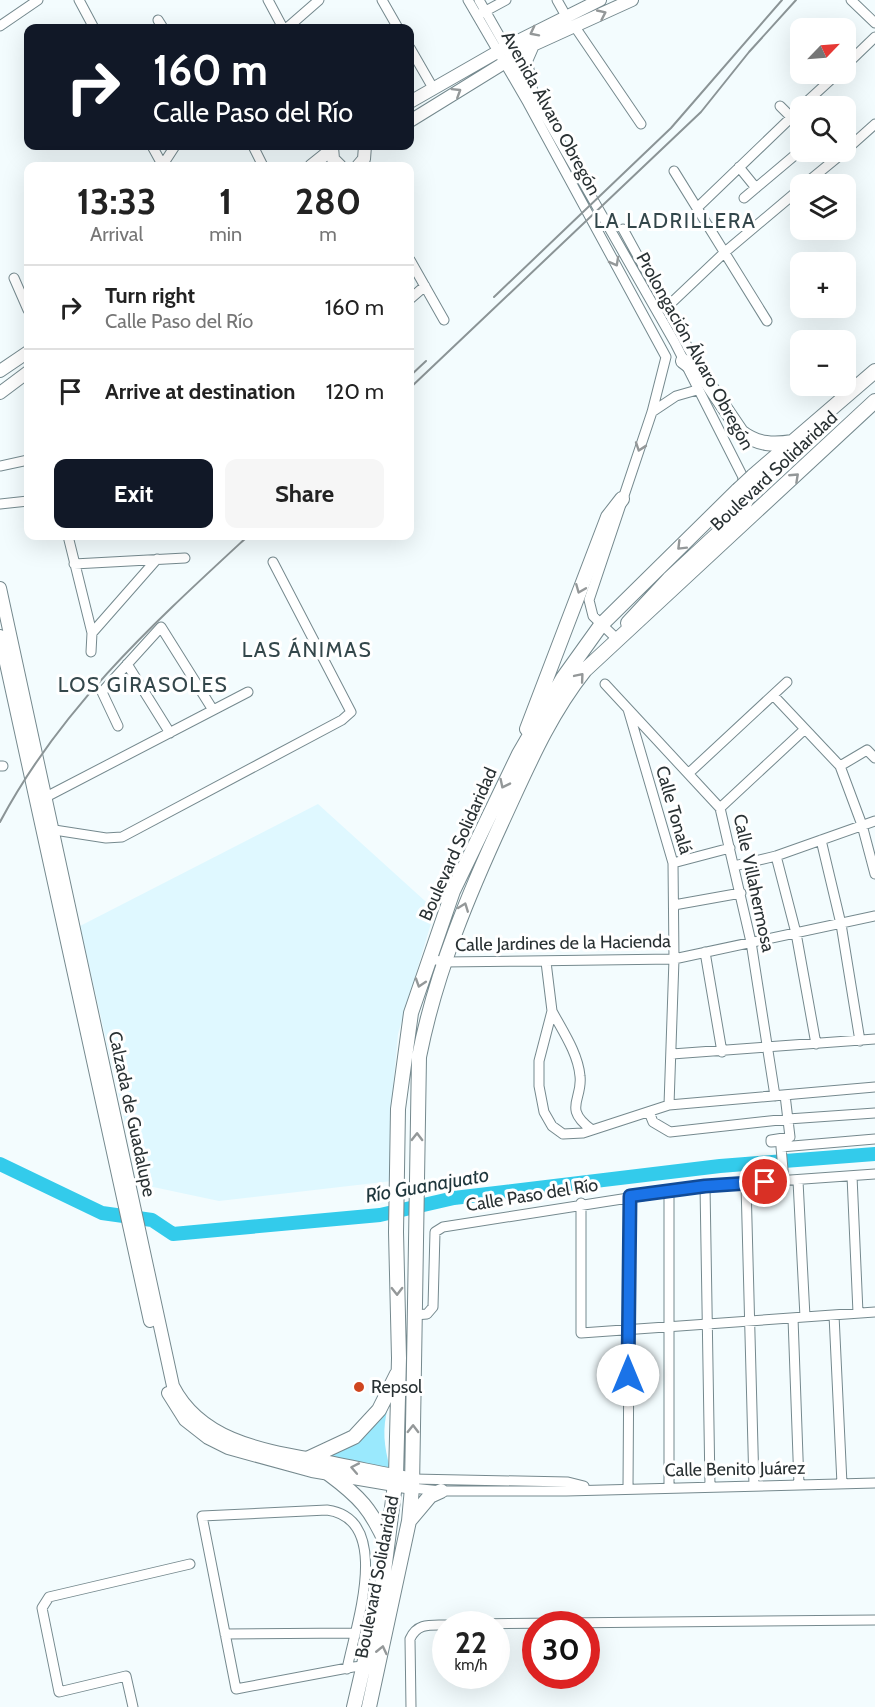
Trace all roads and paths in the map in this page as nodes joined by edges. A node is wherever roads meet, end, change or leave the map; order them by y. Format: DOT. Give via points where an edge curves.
graph roads {
  1 [pos="19,0"];
  2 [pos="38,0"];
  3 [pos="79,0"];
  4 [pos="268,0"];
  5 [pos="319,0"];
  6 [pos="382,0"];
  7 [pos="468,0"];
  8 [pos="479,0"];
  9 [pos="506,0"];
  10 [pos="556,0"];
  11 [pos="600,0"];
  12 [pos="632,0"];
  13 [pos="851,0"];
  14 [pos="23,10"];
  15 [pos="481,13"];
  16 [pos="566,16"];
  17 [pos="875,23"];
  18 [pos="92,24"];
  19 [pos="283,24"];
  20 [pos="290,24"];
  21 [pos="396,24"];
  22 [pos="0,27"];
  23 [pos="575,27"];
  24 [pos="875,37"];
  25 [pos="533,45"];
  26 [pos="414,55"];
  27 [pos="505,55"];
  28 [pos="856,55"];
  29 [pos="826,84"];
  30 [pos="433,88"];
  31 [pos="531,89"];
  32 [pos="814,96"];
  33 [pos="414,100"];
  34 [pos="780,106"];
  35 [pos="790,116"];
  36 [pos="414,118"];
  37 [pos="790,118"];
  38 [pos="640,124"];
  39 [pos="875,124"];
  40 [pos="856,141"];
  41 [pos="330,150"];
  42 [pos="790,159"];
  43 [pos="316,162"];
  44 [pos="832,162"];
  45 [pos="739,166"];
  46 [pos="674,171"];
  47 [pos="817,174"];
  48 [pos="756,188"];
  49 [pos="790,197"];
  50 [pos="744,198"];
  51 [pos="597,207"];
  52 [pos="697,208"];
  53 [pos="587,211"];
  54 [pos="623,229"];
  55 [pos="724,252"];
  56 [pos="414,267"];
  57 [pos="14,278"];
  58 [pos="425,286"];
  59 [pos="414,296"];
  60 [pos="24,300"];
  61 [pos="666,307"];
  62 [pos="444,320"];
  63 [pos="767,321"];
  64 [pos="684,337"];
  65 [pos="675,343"];
  66 [pos="24,355"];
  67 [pos="683,362"];
  68 [pos="0,370"];
  69 [pos="875,371"];
  70 [pos="24,375"];
  71 [pos="704,376"];
  72 [pos="698,390"];
  73 [pos="0,393"];
  74 [pos="875,401"];
  75 [pos="652,412"];
  76 [pos="793,442"];
  77 [pos="24,461"];
  78 [pos="0,466"];
  79 [pos="746,482"];
  80 [pos="622,499"];
  81 [pos="24,501"];
  82 [pos="0,504"];
  83 [pos="69,540"];
  84 [pos="185,558"];
  85 [pos="157,559"];
  86 [pos="273,562"];
  87 [pos="74,564"];
  88 [pos="0,588"];
  89 [pos="2,610"];
  90 [pos="601,625"];
  91 [pos="92,633"];
  92 [pos="0,636"];
  93 [pos="619,641"];
  94 [pos="91,652"];
  95 [pos="127,664"];
  96 [pos="787,682"];
  97 [pos="606,684"];
  98 [pos="248,692"];
  99 [pos="773,696"];
  100 [pos="627,707"];
  101 [pos="213,710"];
  102 [pos="118,726"];
  103 [pos="805,729"];
  104 [pos="170,733"];
  105 [pos="519,754"];
  106 [pos="875,758"];
  107 [pos="840,766"];
  108 [pos="688,773"];
  109 [pos="46,797"];
  110 [pos="720,808"];
  111 [pos="875,821"];
  112 [pos="862,825"];
  113 [pos="48,828"];
  114 [pos="821,840"];
  115 [pos="730,848"];
  116 [pos="776,856"];
  117 [pos="673,863"];
  118 [pos="734,866"];
  119 [pos="875,874"];
  120 [pos="741,892"];
  121 [pos="674,905"];
  122 [pos="875,916"];
  123 [pos="840,924"];
  124 [pos="796,933"];
  125 [pos="751,942"];
  126 [pos="705,952"];
  127 [pos="429,958"];
  128 [pos="674,959"];
  129 [pos="443,962"];
  130 [pos="546,962"];
  131 [pos="552,1011"];
  132 [pos="875,1040"];
  133 [pos="860,1041"];
  134 [pos="816,1044"];
  135 [pos="768,1048"];
  136 [pos="722,1052"];
  137 [pos="672,1054"];
  138 [pos="875,1087"];
  139 [pos="785,1095"];
  140 [pos="774,1096"];
  141 [pos="669,1105"];
  142 [pos="648,1112"];
  143 [pos="875,1113"];
  144 [pos="788,1119"];
  145 [pos="592,1130"];
  146 [pos="790,1138"];
  147 [pos="875,1139"];
  148 [pos="803,1145"];
  149 [pos="875,1174"];
  150 [pos="852,1176"];
  151 [pos="798,1180"];
  152 [pos="784,1181"];
  153 [pos="746,1184"];
  154 [pos="705,1186"];
  155 [pos="669,1192"];
  156 [pos="630,1196"];
  157 [pos="581,1203"];
  158 [pos="136,1241"];
  159 [pos="875,1312"];
  160 [pos="858,1313"];
  161 [pos="415,1315"];
  162 [pos="834,1315"];
  163 [pos="806,1317"];
  164 [pos="793,1318"];
  165 [pos="749,1321"];
  166 [pos="708,1324"];
  167 [pos="669,1327"];
  168 [pos="628,1329"];
  169 [pos="398,1373"];
  170 [pos="309,1458"];
  171 [pos="329,1474"];
  172 [pos="395,1481"];
  173 [pos="412,1483"];
  174 [pos="875,1483"];
  175 [pos="842,1484"];
  176 [pos="799,1485"];
  177 [pos="710,1486"];
  178 [pos="754,1486"];
  179 [pos="669,1487"];
  180 [pos="595,1488"];
  181 [pos="628,1488"];
  182 [pos="441,1491"];
  183 [pos="409,1521"];
  184 [pos="387,1546"];
  185 [pos="190,1564"];
  186 [pos="875,1620"];
  187 [pos="510,1624"];
  188 [pos="432,1626"];
  189 [pos="354,1633"];
  190 [pos="225,1634"];
  191 [pos="363,1666"];
  192 [pos="347,1669"];
  193 [pos="133,1707"];
  194 [pos="354,1707"];
  195 [pos="369,1707"];
  196 [pos="411,1707"];
  1 -- 14 [label="street"];
  2 -- 14 [label="street"];
  3 -- 18 [label="street"];
  4 -- 19 [label="street"];
  5 -- 20 [label="street"];
  6 -- 21 [label="street"];
  7 -- 15 [label="street, Avenida Álvaro Obregón"];
  8 -- 15 [label="street, Avenida Álvaro Obregón"];
  9 -- 15 [label="street"];
  10 -- 16 [label="street"];
  11 -- 16 [label="main road"];
  23 -- 12 [label="main road, one-way"];
  13 -- 17 [label="street"];
  14 -- 22 [label="street"];
  15 -- 27 [label="street, Avenida Álvaro Obregón"];
  16 -- 27 [label="main road, one-way"];
  23 -- 25 [label="main road"];
  23 -- 38 [label="street"];
  24 -- 28 [label="street"];
  25 -- 27 [label="main road"];
  25 -- 31 [label="main road" via="526,61"];
  26 -- 30 [label="street"];
  27 -- 30 [label="main road"];
  27 -- 31 [label="street, Avenida Álvaro Obregón"];
  36 -- 27 [label="main road, one-way"];
  27 -- 53 [label="street, Avenida Álvaro Obregón"];
  29 -- 32 [label="street"];
  30 -- 33 [label="main road"];
  31 -- 51 [label="street, Avenida Álvaro Obregón"];
  34 -- 35 [label="street"];
  37 -- 45 [label="street"];
  39 -- 40 [label="street"];
  41 -- 43 [label="main road"];
  42 -- 48 [label="street"];
  44 -- 47 [label="street"];
  45 -- 48 [label="street"];
  45 -- 52 [label="street"];
  46 -- 52 [label="street"];
  48 -- 50 [label="street"];
  49 -- 55 [label="street"];
  51 -- 65 [label="street, Prolongación Álvaro Obregón"];
  52 -- 55 [label="street"];
  53 -- 75 [label="street, Prolongación Álvaro Obregón, one-way" via="664,351 666,363"];
  54 -- 61 [label="street"];
  55 -- 61 [label="street"];
  55 -- 63 [label="street"];
  56 -- 58 [label="street"];
  57 -- 60 [label="street"];
  58 -- 59 [label="street"];
  58 -- 62 [label="street"];
  61 -- 64 [label="street"];
  64 -- 65 [label="street"];
  64 -- 71 [label="street"];
  65 -- 67 [label="street, Prolongación Álvaro Obregón"];
  66 -- 68 [label="main road"];
  67 -- 71 [label="highway"];
  67 -- 72 [label="street, Prolongación Álvaro Obregón"];
  69 -- 76 [label="highway, Boulevard Solidaridad"];
  70 -- 73 [label="main road"];
  71 -- 76 [label="highway" via="749,439 766,444"];
  72 -- 75 [label="street" via="676,396"];
  72 -- 79 [label="street, Prolongación Álvaro Obregón"];
  93 -- 74 [label="highway, Boulevard Solidaridad, one-way"];
  75 -- 80 [label="street, one-way"];
  76 -- 79 [label="highway, Boulevard Solidaridad"];
  77 -- 78 [label="street"];
  79 -- 90 [label="highway, Boulevard Solidaridad, one-way"];
  79 -- 93 [label="highway" via="747,499 740,514 631,618"];
  80 -- 90 [label="street" via="589,600 590,612"];
  80 -- 105 [label="highway, one-way" via="608,518"];
  81 -- 82 [label="street"];
  83 -- 87 [label="street"];
  84 -- 85 [label="street"];
  85 -- 87 [label="street"];
  85 -- 91 [label="street"];
  86 -- 113 [label="street" via="351,712 122,837"];
  87 -- 91 [label="street"];
  88 -- 89 [label="main road, Calzada de Guadalupe"];
  89 -- 109 [label="main road, Calzada de Guadalupe"];
  90 -- 93 [label="street"];
  90 -- 105 [label="highway, Boulevard Solidaridad" via="563,678"];
  91 -- 94 [label="street"];
  92 -- 113 [label="main road, Calzada de Guadalupe"];
  129 -- 93 [label="highway, Boulevard Solidaridad, one-way" via="470,891 550,719 585,670"];
  95 -- 101 [label="street" via="160,627"];
  95 -- 102 [label="street" via="102,692"];
  95 -- 104 [label="street"];
  96 -- 99 [label="street"];
  97 -- 100 [label="street, Calle Villahermosa"];
  98 -- 101 [label="street"];
  99 -- 103 [label="street"];
  99 -- 108 [label="street"];
  100 -- 108 [label="street, Calle Villahermosa"];
  100 -- 117 [label="street, Calle Tonalá"];
  101 -- 104 [label="street"];
  103 -- 107 [label="street"];
  103 -- 110 [label="street"];
  104 -- 109 [label="street"];
  105 -- 127 [label="highway, Boulevard Solidaridad, one-way" via="453,891"];
  106 -- 107 [label="street" via="867,750"];
  107 -- 112 [label="street"];
  108 -- 110 [label="street, Calle Villahermosa"];
  109 -- 113 [label="main road, Calzada de Guadalupe"];
  110 -- 115 [label="street, Calle Villahermosa"];
  111 -- 112 [label="street"];
  112 -- 114 [label="street"];
  112 -- 119 [label="street"];
  113 -- 158 [label="main road, Calzada de Guadalupe"];
  114 -- 116 [label="street"];
  114 -- 123 [label="street"];
  115 -- 117 [label="street"];
  115 -- 118 [label="street, Calle Villahermosa"];
  116 -- 118 [label="street"];
  116 -- 124 [label="street"];
  117 -- 121 [label="street, Calle Tonalá"];
  118 -- 120 [label="street, Calle Villahermosa"];
  120 -- 121 [label="street"];
  120 -- 125 [label="street, Calle Villahermosa"];
  121 -- 128 [label="street, Calle Tonalá"];
  122 -- 123 [label="street, Calle Jardines de la Hacienda"];
  123 -- 124 [label="street, Calle Jardines de la Hacienda"];
  123 -- 133 [label="street"];
  124 -- 125 [label="street, Calle Jardines de la Hacienda"];
  124 -- 134 [label="street"];
  125 -- 126 [label="street, Calle Jardines de la Hacienda"];
  125 -- 135 [label="street, Calle Villahermosa"];
  126 -- 128 [label="street, Calle Jardines de la Hacienda"];
  126 -- 136 [label="street"];
  127 -- 129 [label="street, Calle Jardines de la Hacienda"];
  127 -- 169 [label="highway, Boulevard Solidaridad, one-way" via="411,1013 398,1109"];
  128 -- 130 [label="street, Calle Jardines de la Hacienda"];
  128 -- 137 [label="street, Calle Tonalá"];
  129 -- 130 [label="street, Calle Jardines de la Hacienda"];
  161 -- 129 [label="highway, Boulevard Solidaridad, one-way" via="419,1057 426,1017"];
  130 -- 131 [label="street"];
  131 -- 145 [label="street" via="581,1076 574,1102 577,1113"];
  131 -- 145 [label="street" via="539,1061 544,1112 552,1126 563,1134"];
  132 -- 133 [label="street"];
  133 -- 134 [label="street"];
  134 -- 135 [label="street"];
  135 -- 136 [label="street"];
  135 -- 140 [label="street, Calle Villahermosa"];
  136 -- 137 [label="street"];
  137 -- 141 [label="street, Calle Tonalá"];
  138 -- 139 [label="street"];
  139 -- 140 [label="street"];
  139 -- 144 [label="street"];
  140 -- 141 [label="street"];
  141 -- 142 [label="street"];
  142 -- 144 [label="street" via="653,1122 670,1132"];
  142 -- 145 [label="street"];
  143 -- 144 [label="street"];
  144 -- 146 [label="street"];
  146 -- 148 [label="street"];
  146 -- 148 [label="street"];
  146 -- 152 [label="street" via="781,1147"];
  147 -- 148 [label="street"];
  149 -- 150 [label="street, Calle Paso del Río"];
  150 -- 151 [label="street, Calle Paso del Río"];
  150 -- 160 [label="street"];
  151 -- 152 [label="street, Calle Paso del Río"];
  151 -- 163 [label="street"];
  152 -- 153 [label="street, Calle Paso del Río"];
  153 -- 154 [label="street, Calle Paso del Río"];
  153 -- 165 [label="street"];
  154 -- 155 [label="street, Calle Paso del Río"];
  154 -- 166 [label="street"];
  155 -- 156 [label="street, Calle Paso del Río"];
  155 -- 167 [label="street"];
  156 -- 157 [label="street, Calle Paso del Río"];
  156 -- 168 [label="street"];
  157 -- 161 [label="street, Calle Paso del Río" via="443,1227 435,1232 433,1307 427,1314"];
  157 -- 168 [label="street" via="581,1333"];
  158 -- 170 [label="main road, Calzada de Guadalupe" via="170,1376 179,1396 200,1421 227,1438"];
  158 -- 171 [label="main road, Calzada de Guadalupe" via="162,1377 185,1420 228,1448"];
  159 -- 160 [label="street"];
  160 -- 162 [label="street"];
  173 -- 161 [label="highway, Boulevard Solidaridad, one-way"];
  162 -- 163 [label="street"];
  162 -- 175 [label="street"];
  163 -- 164 [label="street"];
  164 -- 165 [label="street"];
  164 -- 176 [label="street"];
  165 -- 166 [label="street"];
  165 -- 178 [label="street"];
  166 -- 167 [label="street"];
  166 -- 177 [label="street"];
  167 -- 168 [label="street"];
  167 -- 179 [label="street"];
  168 -- 181 [label="street"];
  169 -- 170 [label="highway" via="379,1410 354,1437"];
  169 -- 172 [label="highway, Boulevard Solidaridad"];
  172 -- 170 [label="main road, Calzada de Guadalupe, one-way"];
  171 -- 172 [label="main road, Calzada de Guadalupe"];
  171 -- 184 [label="highway" via="357,1495 377,1521"];
  172 -- 173 [label="main road, Calzada de Guadalupe"];
  172 -- 184 [label="highway, Boulevard Solidaridad"];
  173 -- 180 [label="street, Calle Benito Juárez" via="568,1482"];
  173 -- 182 [label="street, Calle Benito Juárez"];
  173 -- 183 [label="highway, Boulevard Solidaridad"];
  174 -- 175 [label="street, Calle Benito Juárez"];
  175 -- 176 [label="street, Calle Benito Juárez"];
  176 -- 178 [label="street, Calle Benito Juárez"];
  177 -- 178 [label="street, Calle Benito Juárez"];
  177 -- 179 [label="street, Calle Benito Juárez"];
  179 -- 181 [label="street, Calle Benito Juárez"];
  180 -- 181 [label="street, Calle Benito Juárez"];
  180 -- 182 [label="street, Calle Benito Juárez"];
  182 -- 183 [label="highway" via="430,1496"];
  195 -- 183 [label="highway, Boulevard Solidaridad, one-way"];
  184 -- 191 [label="highway, Boulevard Solidaridad" via="382,1587"];
  185 -- 193 [label="street" via="58,1594 49,1597 42,1608 59,1692 126,1676"];
  186 -- 187 [label="street"];
  188 -- 196 [label="street" via="421,1626 410,1639"];
  189 -- 190 [label="street"];
  189 -- 190 [label="street" via="367,1553 347,1516 327,1510 202,1516"];
  189 -- 192 [label="street"];
  190 -- 192 [label="street" via="236,1689"];
  191 -- 192 [label="street"];
  191 -- 194 [label="highway, Boulevard Solidaridad"];
}
